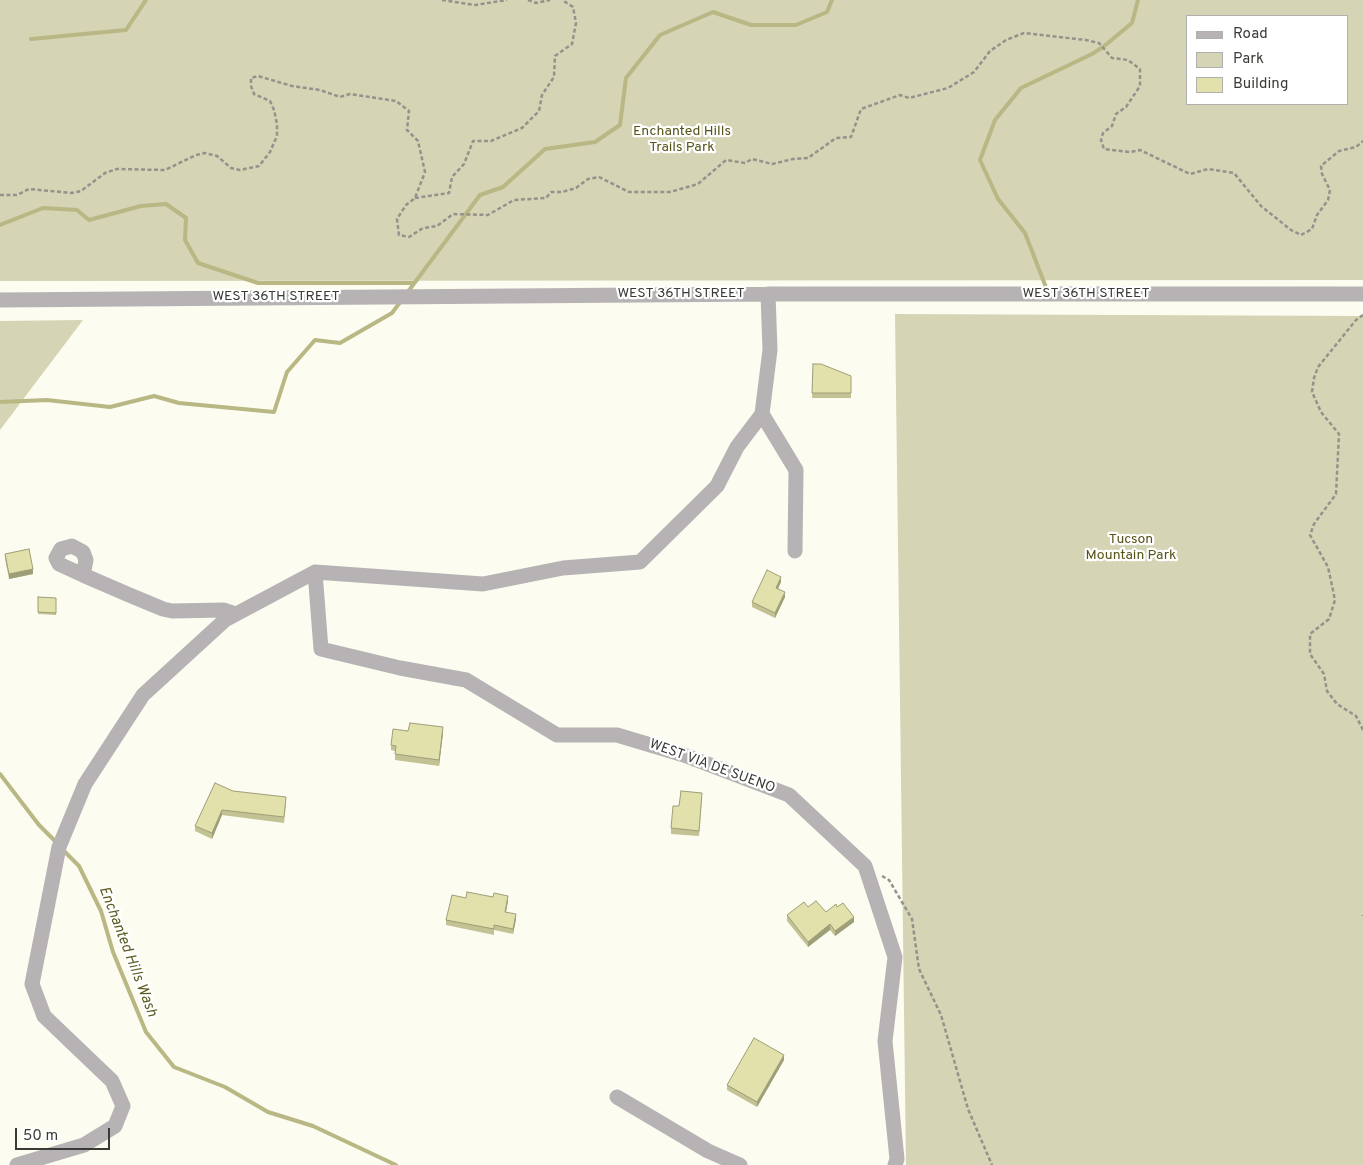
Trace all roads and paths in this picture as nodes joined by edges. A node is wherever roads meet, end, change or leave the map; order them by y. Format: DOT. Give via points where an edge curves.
graph roads {
  1 [pos="442,0"];
  2 [pos="507,0"];
  3 [pos="528,0"];
  4 [pos="550,0"];
  5 [pos="562,0"];
  6 [pos="1363,141"];
  7 [pos="0,195"];
  8 [pos="415,198"];
  9 [pos="768,294"];
  10 [pos="1363,294"];
  11 [pos="0,300"];
  12 [pos="1363,315"];
  13 [pos="762,414"];
  14 [pos="795,551"];
  15 [pos="315,572"];
  16 [pos="83,575"];
  17 [pos="236,614"];
  18 [pos="1363,730"];
  19 [pos="866,866"];
  20 [pos="617,1097"];
  21 [pos="17,1165"];
  22 [pos="740,1165"];
  23 [pos="895,1165"];
  24 [pos="992,1165"];
  1 -- 2 [label="path" via="475,6"];
  3 -- 4 [label="path" via="536,3"];
  5 -- 8 [label="path" via="574,7 575,30 572,44 554,56 554,78 542,95 539,111 522,128 492,141 473,141 464,164 452,177 449,193"];
  6 -- 8 [label="path" via="1356,147 1340,151 1321,166 1330,190 1328,200 1312,229 1301,235 1271,216 1234,173 1208,169 1190,174 1140,150 1104,149 1103,133 1112,126 1116,114 1126,107 1140,86 1140,69 1128,60 1112,58 1099,43 1024,33 990,51 974,72 948,88 908,98 900,95 861,109 851,137 836,138 802,160 772,164 726,160 698,184 670,192 629,192 599,177 588,179 576,188 551,192 546,198 514,200 488,215 453,214 437,226 423,228 409,237 399,235 398,219 406,205"];
  7 -- 8 [label="path" via="17,196 29,189 82,191 105,173 117,169 165,170 205,153 217,156 231,168 240,170 260,166 277,136 277,124 270,101 254,94 251,78 258,76 340,97 350,94 396,101 409,111 407,130 418,141 425,172"];
  9 -- 10 [label="street, WEST 36TH STREET"];
  9 -- 11 [label="street, WEST 36TH STREET"];
  9 -- 13 [label="street" via="770,350"];
  12 -- 18 [label="path" via="1318,367 1314,378 1312,392 1320,412 1340,434 1336,494 1314,524 1310,535 1328,567 1335,600 1329,619 1310,634 1310,654 1324,674 1327,691 1337,704 1356,716"];
  13 -- 14 [label="street" via="796,470"];
  13 -- 15 [label="street" via="737,447 717,486 640,562 563,568 483,584"];
  15 -- 17 [label="street"];
  15 -- 19 [label="street, WEST VIA DE SUENO" via="321,649 466,680 557,736 617,736 684,755 789,795"];
  16 -- 17 [label="street" via="172,611 224,610"];
  17 -- 21 [label="street" via="224,620 143,695 85,784 59,846 32,984 44,1016 112,1081 122,1106 115,1126 84,1145"];
  19 -- 23 [label="street, WEST VIA DE SUENO" via="895,957 886,1041"];
  19 -- 24 [label="path" via="889,880 912,919 919,969 941,1015 968,1109"];
  20 -- 22 [label="street" via="708,1151"];
}
